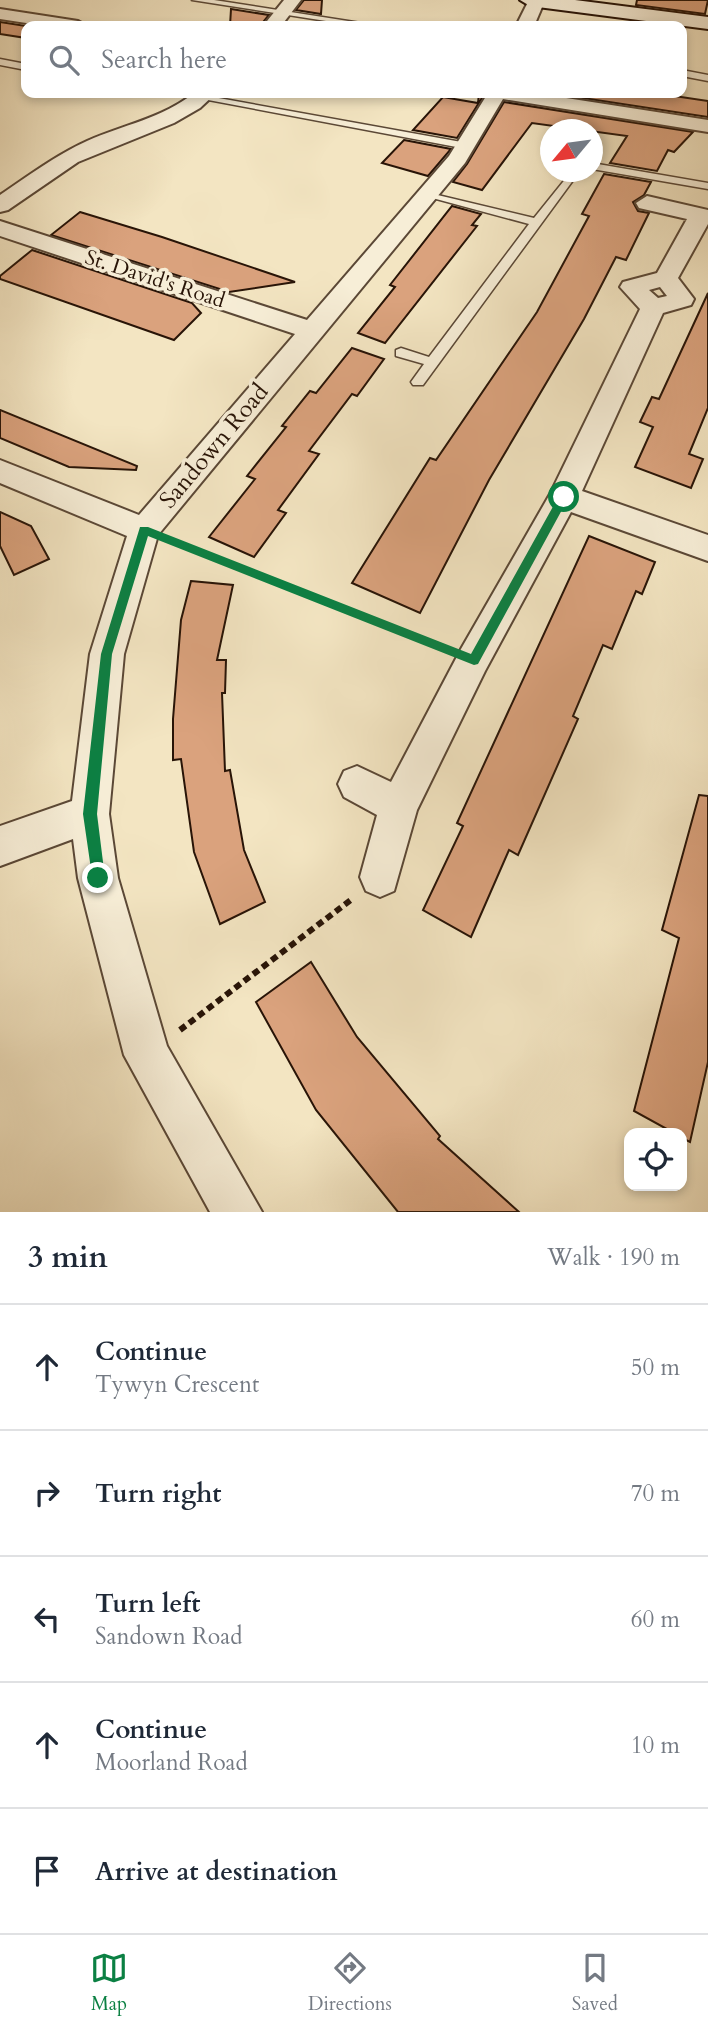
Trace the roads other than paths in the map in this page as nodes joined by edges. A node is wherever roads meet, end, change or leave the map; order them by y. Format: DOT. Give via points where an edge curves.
graph roads {
  1 [pos="196,0"];
  2 [pos="535,0"];
  3 [pos="283,13"];
  4 [pos="0,14"];
  5 [pos="46,21"];
  6 [pos="339,21"];
  7 [pos="527,21"];
  8 [pos="708,23"];
  9 [pos="0,62"];
  10 [pos="11,64"];
  11 [pos="21,66"];
  12 [pos="0,71"];
  13 [pos="687,75"];
  14 [pos="708,78"];
  15 [pos="200,98"];
  16 [pos="219,98"];
  17 [pos="495,98"];
  18 [pos="530,98"];
  19 [pos="708,126"];
  20 [pos="467,146"];
  21 [pos="603,166"];
  22 [pos="566,182"];
  23 [pos="708,186"];
  24 [pos="429,194"];
  25 [pos="647,204"];
  26 [pos="0,205"];
  27 [pos="704,216"];
  28 [pos="537,222"];
  29 [pos="0,228"];
  30 [pos="311,330"];
  31 [pos="401,353"];
  32 [pos="432,362"];
  33 [pos="418,382"];
  34 [pos="0,471"];
  35 [pos="564,497"];
  36 [pos="144,530"];
  37 [pos="708,548"];
  38 [pos="357,784"];
  39 [pos="399,806"];
  40 [pos="90,814"];
  41 [pos="0,846"];
  42 [pos="380,877"];
  43 [pos="237,1212"];
  1 -- 3 [label="lane"];
  2 -- 7 [label="street"];
  2 -- 8 [label="street"];
  3 -- 6 [label="lane"];
  4 -- 5 [label="street"];
  9 -- 10 [label="lane"];
  10 -- 11 [label="lane"];
  10 -- 12 [label="lane"];
  13 -- 14 [label="lane"];
  15 -- 26 [label="street" via="177,116 66,159"];
  16 -- 20 [label="lane"];
  17 -- 20 [label="street, Sandown Road"];
  18 -- 19 [label="street"];
  20 -- 24 [label="street, Sandown Road"];
  21 -- 23 [label="lane"];
  22 -- 28 [label="lane"];
  24 -- 28 [label="lane"];
  24 -- 30 [label="street, Sandown Road"];
  25 -- 27 [label="street"];
  27 -- 35 [label="street" via="666,278 682,299 653,308"];
  28 -- 32 [label="lane"];
  29 -- 30 [label="street, St. David's Road"];
  30 -- 36 [label="street, Sandown Road"];
  31 -- 32 [label="lane"];
  32 -- 33 [label="lane"];
  34 -- 36 [label="street"];
  35 -- 37 [label="street"];
  35 -- 39 [label="street"];
  36 -- 40 [label="street, Sandown Road" via="107,654"];
  38 -- 39 [label="street"];
  39 -- 42 [label="street"];
  40 -- 41 [label="street"];
  40 -- 43 [label="street, Sandown Road" via="98,878 147,1055"];
}
